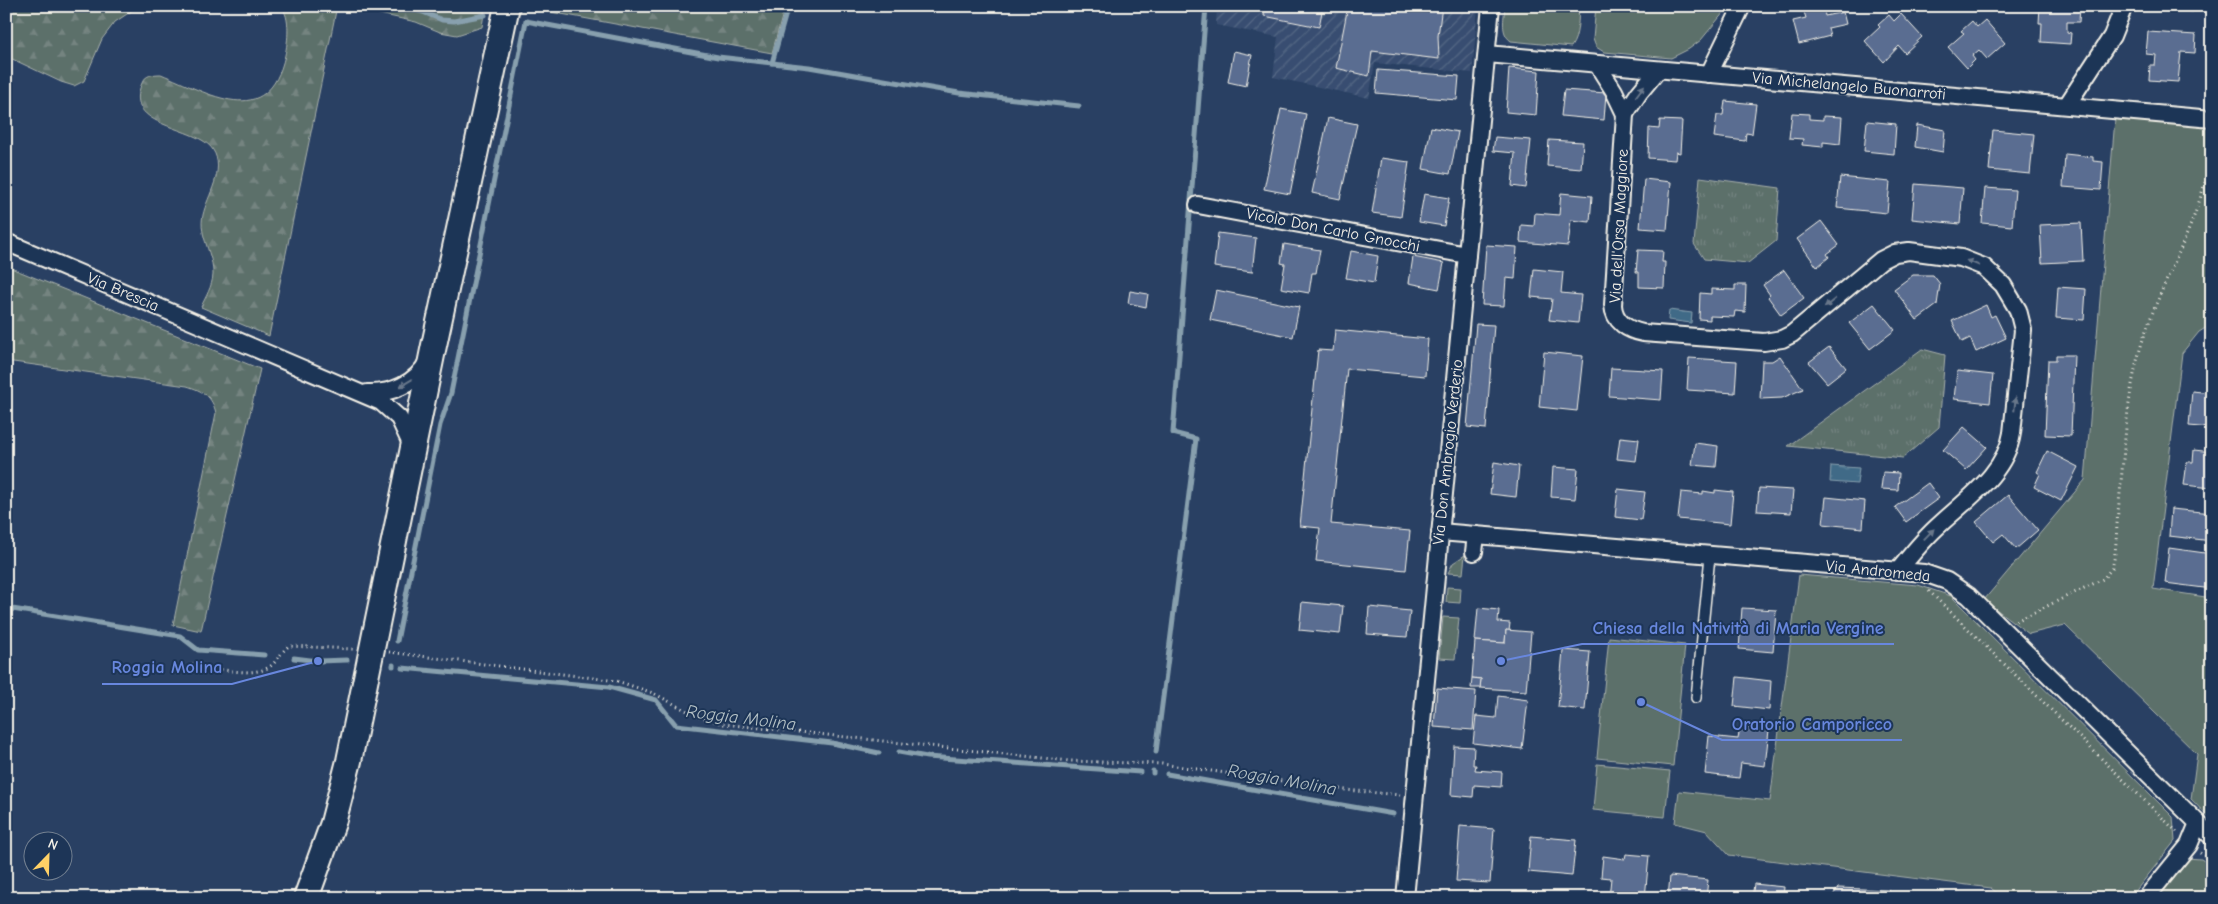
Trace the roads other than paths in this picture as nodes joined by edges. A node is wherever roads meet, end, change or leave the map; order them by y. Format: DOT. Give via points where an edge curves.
graph roads {
  1 [pos="1492,6"];
  2 [pos="1742,6"];
  3 [pos="2124,6"];
  4 [pos="507,7"];
  5 [pos="1487,54"];
  6 [pos="1597,64"];
  7 [pos="1658,70"];
  8 [pos="1709,74"];
  9 [pos="2067,106"];
  10 [pos="1625,114"];
  11 [pos="2212,119"];
  12 [pos="1198,205"];
  13 [pos="6,242"];
  14 [pos="1467,255"];
  15 [pos="433,350"];
  16 [pos="364,393"];
  17 [pos="413,448"];
  18 [pos="1440,532"];
  19 [pos="1710,556"];
  20 [pos="1898,572"];
  21 [pos="1696,698"];
  22 [pos="2198,823"];
  23 [pos="2212,837"];
  24 [pos="306,898"];
  25 [pos="1405,898"];
  26 [pos="2146,898"];
  1 -- 5 [label="street, Via Don Ambrogio Verderio"];
  2 -- 8 [label="street"];
  3 -- 9 [label="street" via="2108,42"];
  4 -- 15 [label="main road"];
  5 -- 6 [label="street, Via Michelangelo Buonarroti"];
  5 -- 14 [label="street, Via Don Ambrogio Verderio"];
  6 -- 7 [label="street, Via Michelangelo Buonarroti"];
  6 -- 10 [label="street, Via dell'Orsa Maggiore"];
  7 -- 8 [label="street, Via Michelangelo Buonarroti"];
  10 -- 7 [label="street, one-way"];
  8 -- 9 [label="street, Via Michelangelo Buonarroti"];
  9 -- 11 [label="street, Via Michelangelo Buonarroti"];
  20 -- 10 [label="street, Via dell'Orsa Maggiore, one-way" via="1930,534 1990,477 2008,449 2023,336 2020,315 2012,299 1992,274 1974,262 1909,251 1881,260 1782,339 1764,342 1635,331 1621,323 1613,309"];
  12 -- 14 [label="street, Vicolo Don Carlo Gnocchi"];
  13 -- 16 [label="street, Via Brescia"];
  14 -- 18 [label="street, Via Don Ambrogio Verderio"];
  15 -- 16 [label="street, one-way" via="426,366 404,385 378,394"];
  15 -- 17 [label="main road"];
  16 -- 17 [label="street, Via Brescia" via="382,402 399,418"];
  17 -- 24 [label="main road" via="357,725 340,796"];
  18 -- 19 [label="street, Via Andromeda" via="1475,544"];
  18 -- 25 [label="street, Via Don Ambrogio Verderio"];
  19 -- 20 [label="street, Via Andromeda"];
  19 -- 21 [label="lane"];
  20 -- 22 [label="street, Via Andromeda" via="1924,573 1964,591"];
  22 -- 23 [label="street, Via Andromeda"];
  22 -- 26 [label="street" via="2189,845"];
}
